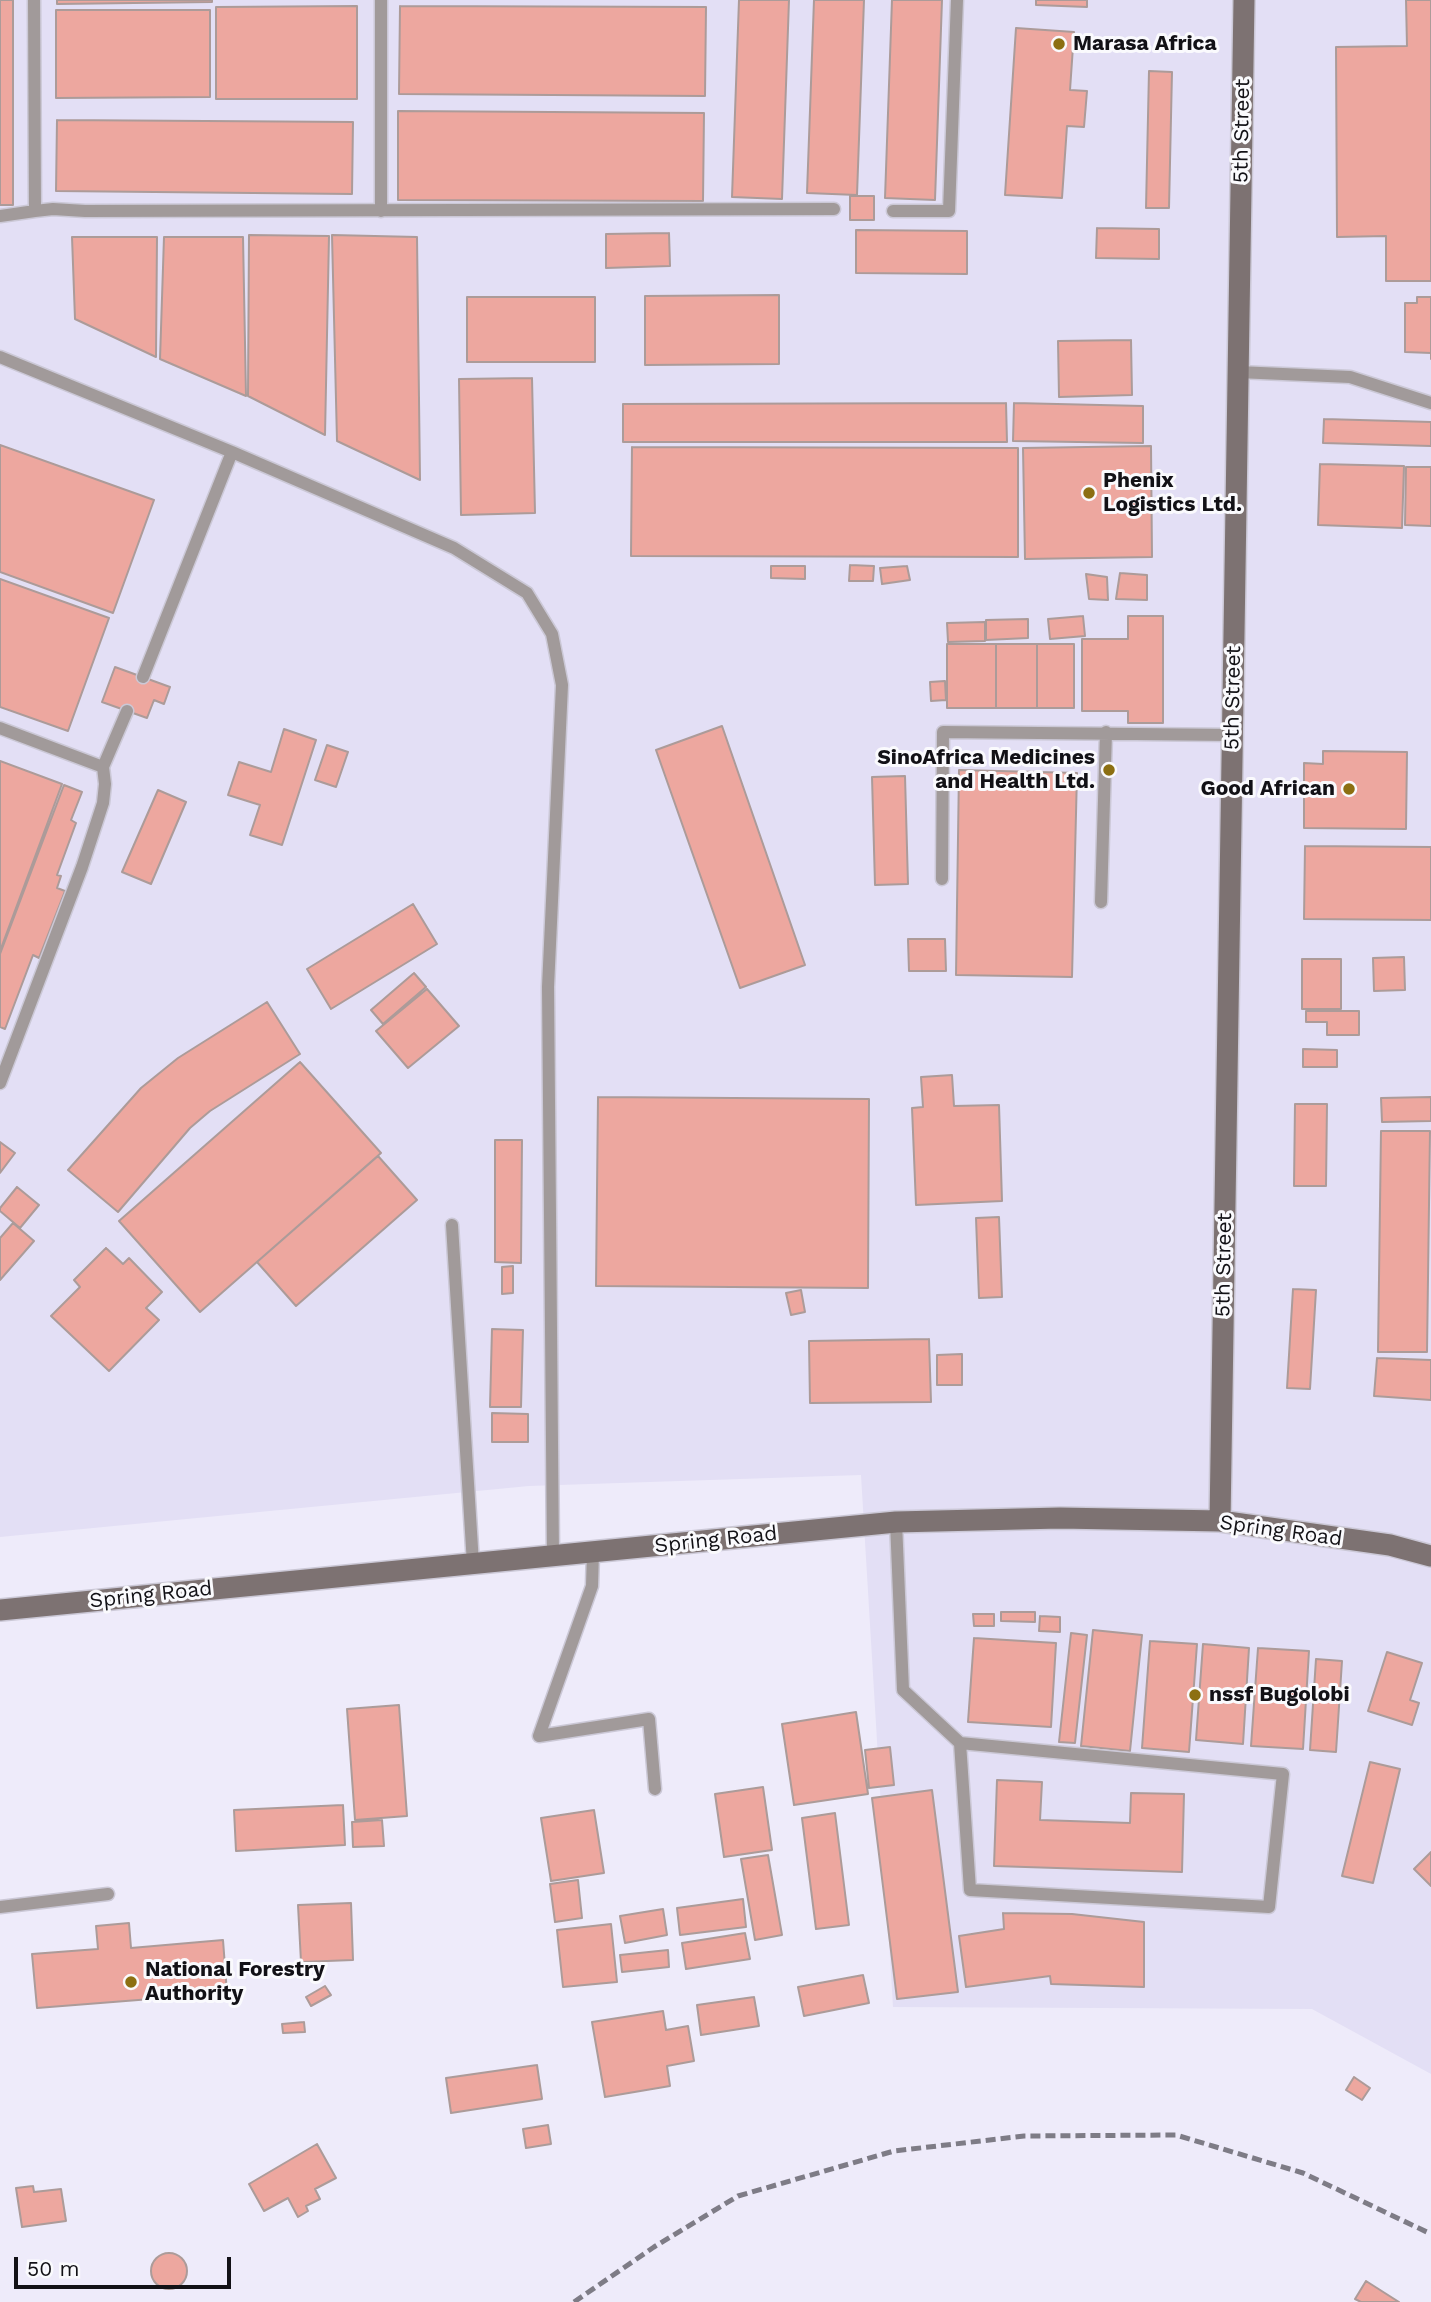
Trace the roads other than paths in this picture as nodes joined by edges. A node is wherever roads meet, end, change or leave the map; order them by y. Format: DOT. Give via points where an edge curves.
graph roads {
  1 [pos="34,0"];
  2 [pos="381,0"];
  3 [pos="957,0"];
  4 [pos="1244,0"];
  5 [pos="834,209"];
  6 [pos="35,211"];
  7 [pos="381,211"];
  8 [pos="893,211"];
  9 [pos="0,216"];
  10 [pos="0,357"];
  11 [pos="1238,372"];
  12 [pos="1431,402"];
  13 [pos="232,452"];
  14 [pos="143,677"];
  15 [pos="127,711"];
  16 [pos="0,728"];
  17 [pos="1106,733"];
  18 [pos="1232,735"];
  19 [pos="103,767"];
  20 [pos="942,879"];
  21 [pos="1101,902"];
  22 [pos="0,1083"];
  23 [pos="452,1225"];
  24 [pos="1220,1521"];
  25 [pos="896,1522"];
  26 [pos="593,1552"];
  27 [pos="553,1556"];
  28 [pos="1431,1556"];
  29 [pos="474,1564"];
  30 [pos="0,1610"];
  31 [pos="960,1743"];
  32 [pos="655,1789"];
  33 [pos="108,1894"];
  34 [pos="0,1907"];
  1 -- 6 [label="lane"];
  2 -- 7 [label="lane"];
  3 -- 8 [label="lane" via="949,211"];
  4 -- 11 [label="street, 5th Street"];
  5 -- 7 [label="lane"];
  6 -- 7 [label="lane"];
  6 -- 9 [label="lane"];
  10 -- 13 [label="lane"];
  11 -- 12 [label="lane" via="1350,377"];
  11 -- 18 [label="street, 5th Street"];
  13 -- 14 [label="lane"];
  13 -- 27 [label="lane" via="454,548 527,593 552,634 562,685 548,988"];
  15 -- 19 [label="lane"];
  16 -- 19 [label="lane"];
  17 -- 18 [label="lane"];
  17 -- 20 [label="lane" via="943,732"];
  17 -- 21 [label="lane"];
  18 -- 24 [label="street, 5th Street"];
  19 -- 22 [label="lane" via="103,803 95,829"];
  23 -- 29 [label="lane"];
  24 -- 25 [label="street, Spring Road"];
  24 -- 28 [label="street, Spring Road" via="1390,1545"];
  25 -- 26 [label="street, Spring Road"];
  25 -- 31 [label="lane" via="903,1690"];
  26 -- 27 [label="street, Spring Road"];
  26 -- 32 [label="lane" via="592,1586 539,1736 649,1719"];
  27 -- 29 [label="street, Spring Road"];
  29 -- 30 [label="street, Spring Road"];
  31 -- 31 [label="lane" via="970,1890 1269,1908 1283,1774"];
  33 -- 34 [label="lane"];
}
